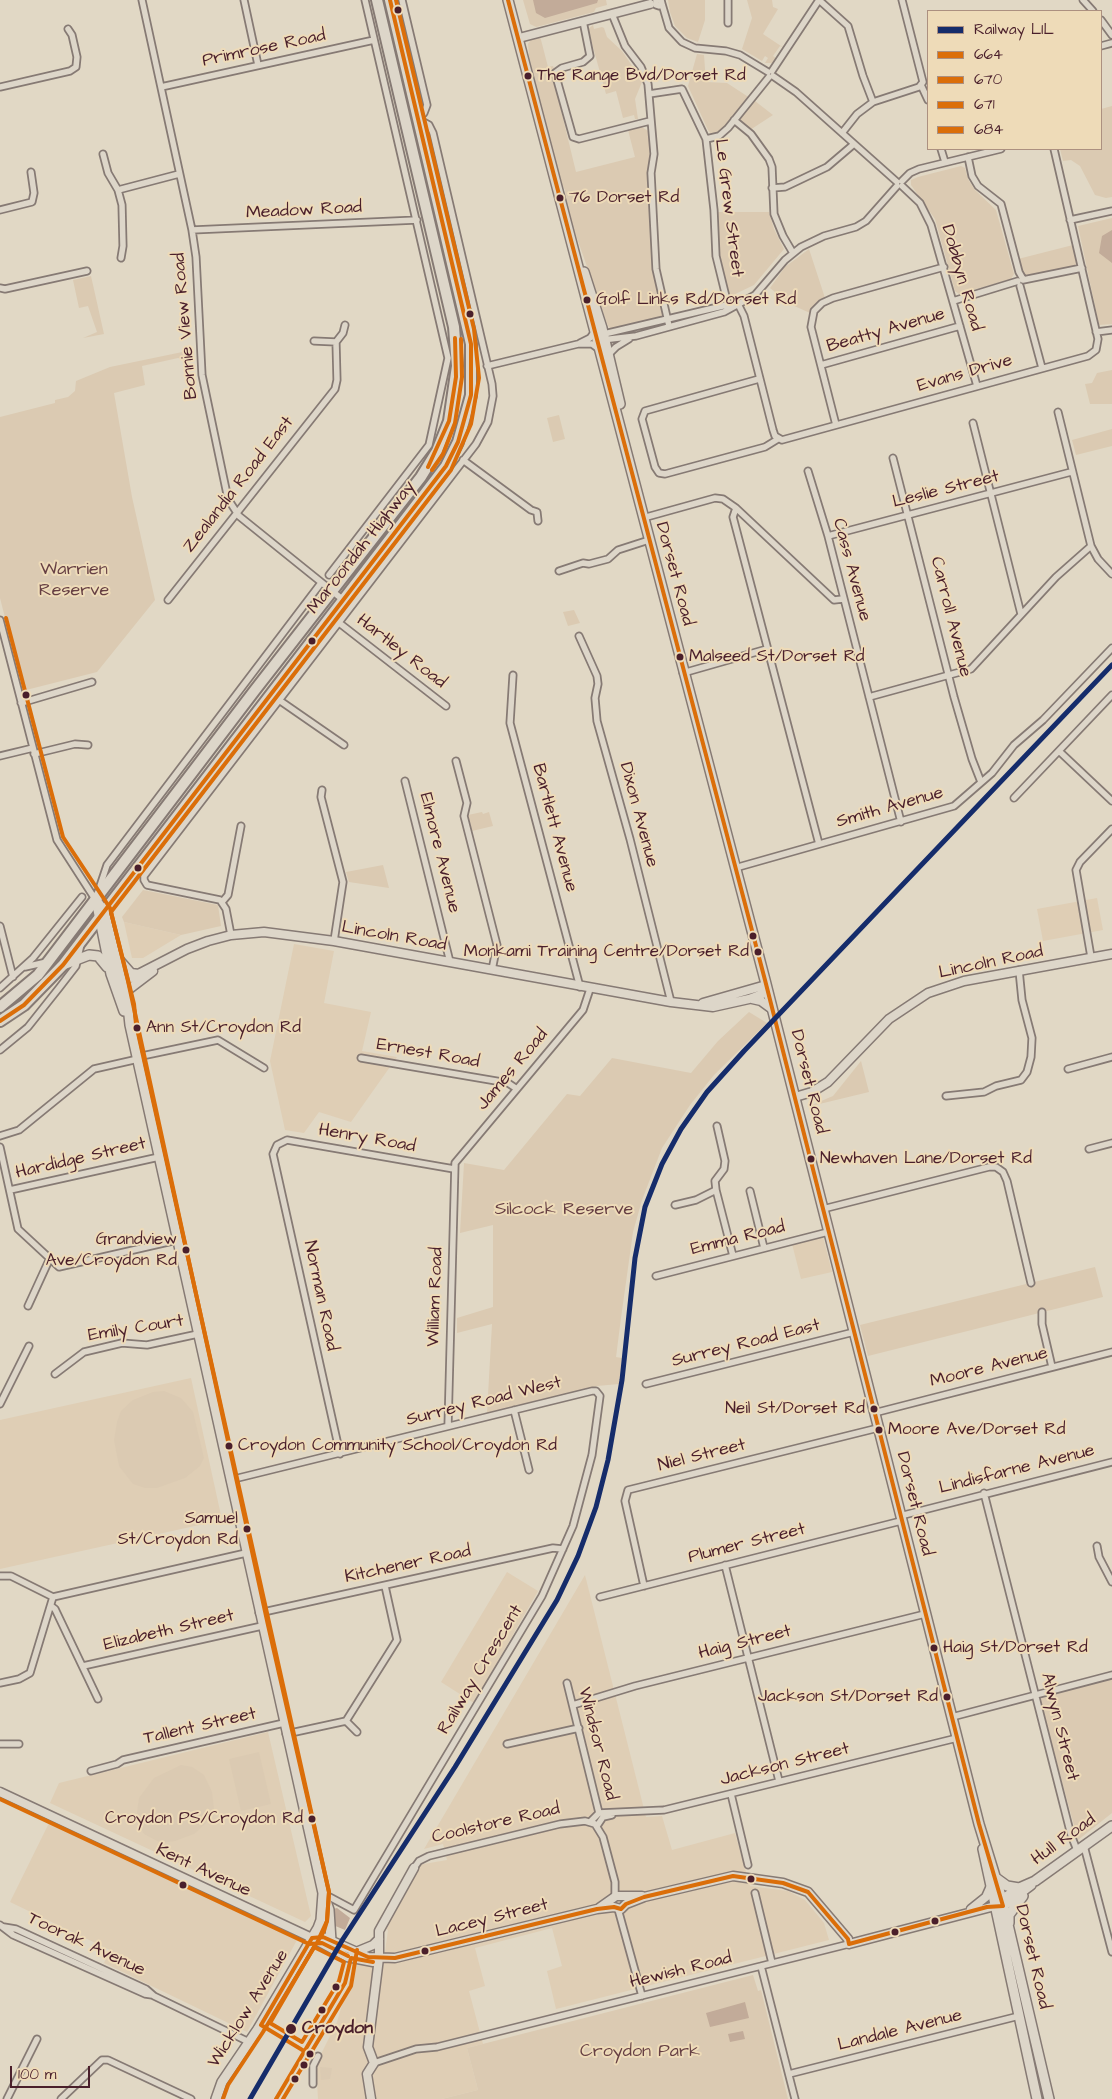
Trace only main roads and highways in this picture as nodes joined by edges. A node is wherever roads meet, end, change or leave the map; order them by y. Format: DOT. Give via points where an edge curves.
graph roads {
  1 [pos="377,0"];
  2 [pos="390,0"];
  3 [pos="508,0"];
  4 [pos="659,3"];
  5 [pos="634,4"];
  6 [pos="519,38"];
  7 [pos="95,899"];
  8 [pos="101,914"];
  9 [pos="115,954"];
  10 [pos="1112,954"];
  11 [pos="172,956"];
  12 [pos="62,965"];
  13 [pos="111,974"];
  14 [pos="139,974"];
  15 [pos="119,984"];
  16 [pos="767,988"];
  17 [pos="126,997"];
  18 [pos="748,999"];
  19 [pos="699,1004"];
  20 [pos="0,1007"];
  21 [pos="772,1010"];
  22 [pos="0,1021"];
  23 [pos="130,1025"];
  24 [pos="795,1097"];
  25 [pos="0,1792"];
  26 [pos="979,1824"];
  27 [pos="1112,1826"];
  28 [pos="414,1868"];
  29 [pos="996,1878"];
  30 [pos="990,1888"];
  31 [pos="1022,1890"];
  32 [pos="323,1893"];
  33 [pos="1000,1904"];
  34 [pos="963,1914"];
  35 [pos="1008,1926"];
  36 [pos="312,1938"];
  37 [pos="379,1939"];
  38 [pos="331,1941"];
  39 [pos="849,1944"];
  40 [pos="356,1952"];
  41 [pos="379,1960"];
  42 [pos="1047,2087"];
  43 [pos="216,2099"];
  44 [pos="371,2099"];
  45 [pos="1037,2099"];
  46 [pos="1049,2099"];
  47 [pos="1055,2099"];
  1 -- 7 [label="highway, Maroondah Highway" via="454,327 455,387 448,422 438,451 421,477"];
  2 -- 8 [label="highway, Maroondah Highway" via="468,330 473,378 458,442 446,466"];
  3 -- 6 [label="main road, Dorset Road"];
  4 -- 5 [label="main road"];
  5 -- 6 [label="main road" via="614,14"];
  6 -- 16 [label="main road, Dorset Road" via="567,228 591,289 601,341 617,384 629,466"];
  7 -- 8 [label="main road"];
  7 -- 20 [label="highway, Maroondah Highway" via="49,962 23,990"];
  8 -- 9 [label="main road"];
  8 -- 12 [label="highway, Maroondah Highway"];
  8 -- 13 [label="main road"];
  9 -- 14 [label="main road" via="128,970"];
  9 -- 15 [label="main road"];
  10 -- 24 [label="main road, Lincoln Road" via="957,982 915,1000 889,1019 828,1082"];
  11 -- 14 [label="main road, Lincoln Road"];
  11 -- 17 [label="main road, Lincoln Road" via="128,990"];
  11 -- 19 [label="main road, Lincoln Road" via="208,940 264,932 334,941 590,989"];
  12 -- 13 [label="main road" via="79,958 98,956"];
  12 -- 22 [label="highway, Maroondah Highway" via="24,1005"];
  13 -- 15 [label="main road"];
  14 -- 15 [label="main road, Lincoln Road"];
  15 -- 17 [label="main road"];
  15 -- 23 [label="main road"];
  16 -- 18 [label="main road, Lincoln Road"];
  16 -- 19 [label="main road, Lincoln Road"];
  16 -- 21 [label="main road, Dorset Road"];
  17 -- 23 [label="main road"];
  18 -- 19 [label="main road, Lincoln Road" via="713,1006"];
  18 -- 21 [label="main road" via="761,1001"];
  21 -- 24 [label="main road, Dorset Road"];
  23 -- 32 [label="main road"];
  24 -- 26 [label="main road, Dorset Road"];
  25 -- 36 [label="main road, Kent Avenue"];
  26 -- 29 [label="main road, Dorset Road"];
  26 -- 30 [label="main road, Dorset Road"];
  27 -- 31 [label="main road, Hull Road"];
  28 -- 37 [label="main road" via="382,1922"];
  29 -- 31 [label="main road" via="1007,1886"];
  29 -- 33 [label="main road, Dorset Road"];
  30 -- 33 [label="main road, Dorset Road"];
  30 -- 34 [label="main road" via="979,1904"];
  31 -- 33 [label="main road, Hull Road"];
  31 -- 35 [label="main road" via="1009,1915"];
  32 -- 36 [label="main road, Wicklow Avenue" via="321,1920"];
  32 -- 38 [label="main road" via="329,1910"];
  33 -- 34 [label="main road, Hewish Road"];
  33 -- 35 [label="main road, Dorset Road"];
  33 -- 45 [label="main road, Dorset Road"];
  34 -- 39 [label="main road, Hewish Road"];
  35 -- 42 [label="main road, Dorset Road"];
  36 -- 38 [label="main road, Kent Avenue"];
  36 -- 41 [label="main road, Kent Avenue" via="347,1957"];
  36 -- 43 [label="main road, Wicklow Avenue" via="250,2042 222,2082"];
  37 -- 40 [label="main road"];
  37 -- 41 [label="main road"];
  38 -- 40 [label="main road, Kent Avenue"];
  39 -- 41 [label="main road, Lacey Street" via="814,1897 799,1888 733,1876"];
  40 -- 41 [label="main road, Kent Avenue"];
  41 -- 44 [label="main road" via="368,2047 374,2063 367,2074"];
  42 -- 46 [label="main road, Dorset Road"];
  42 -- 47 [label="main road"];
}
